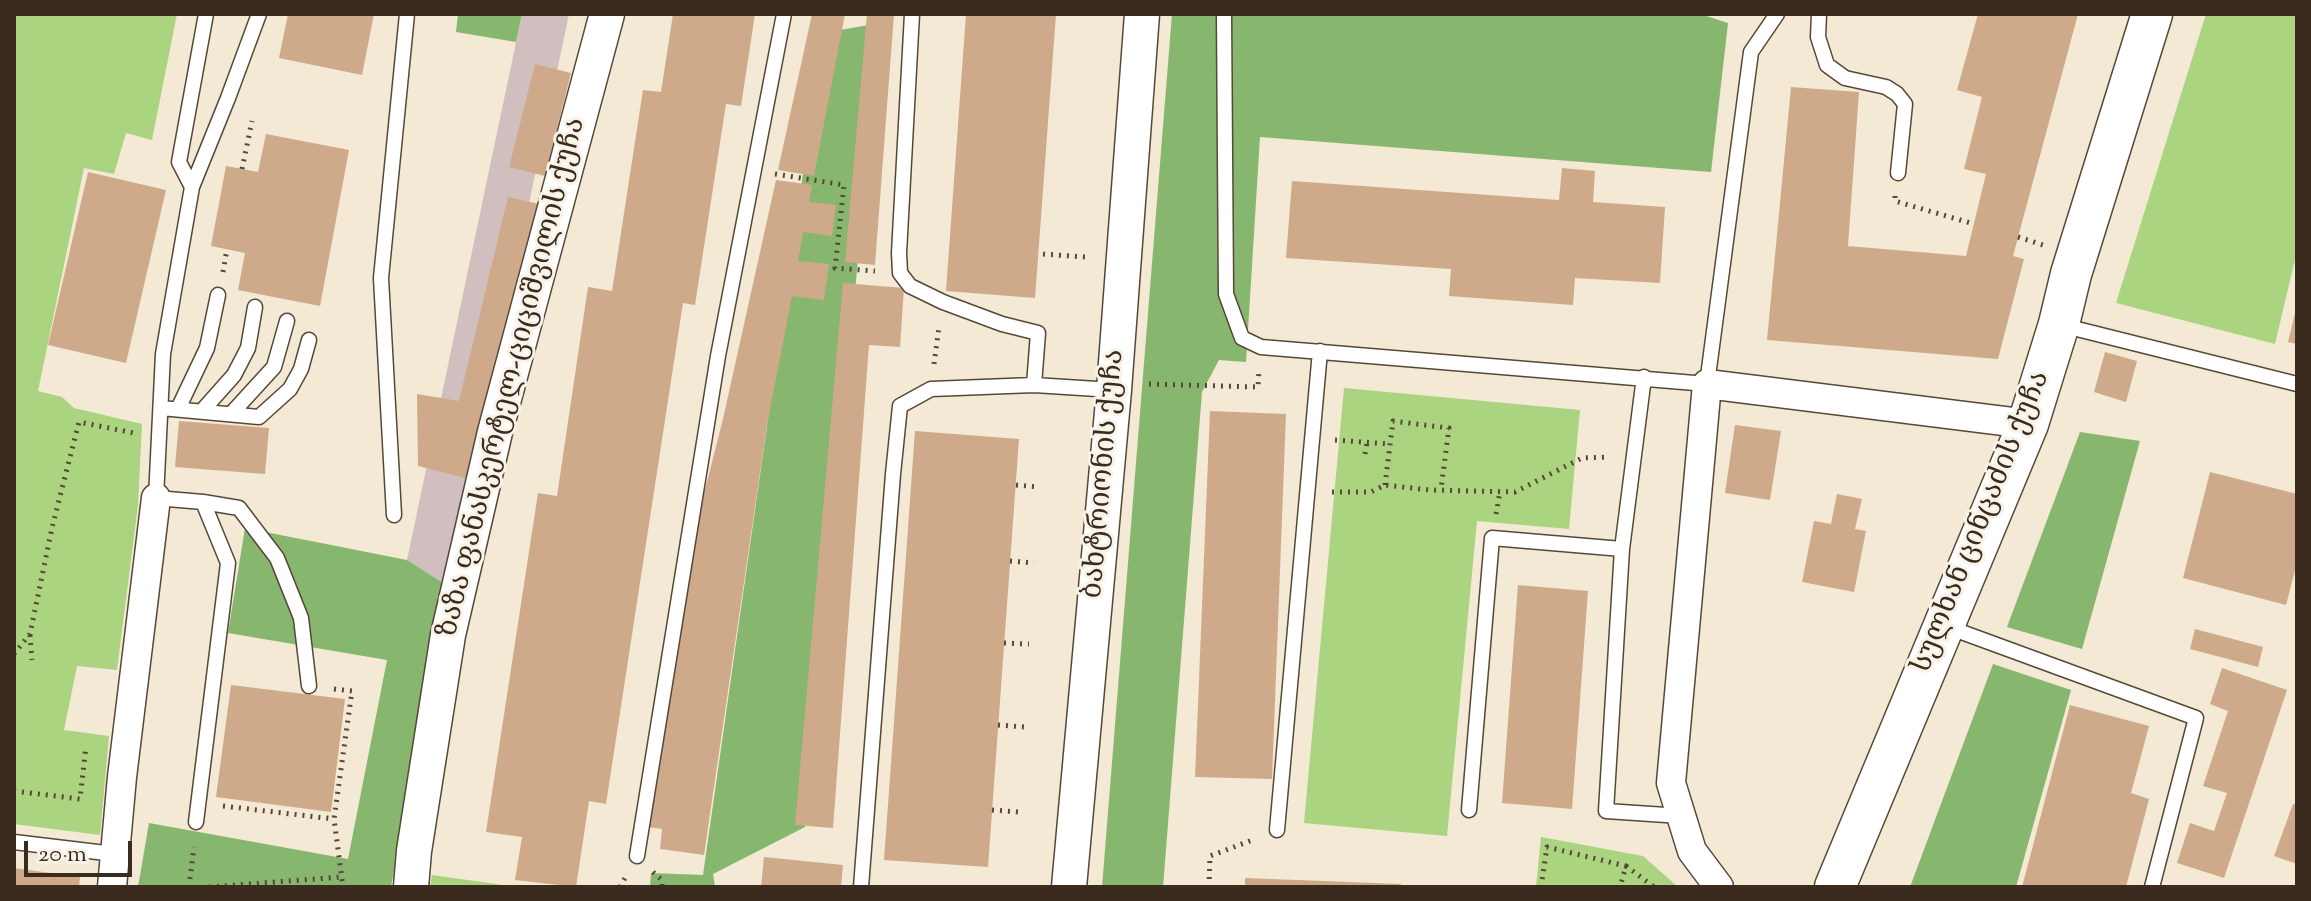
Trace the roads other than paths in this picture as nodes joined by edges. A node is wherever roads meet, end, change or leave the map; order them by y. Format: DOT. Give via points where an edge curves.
graph roads {
  1 [pos="206,14"];
  2 [pos="259,14"];
  3 [pos="407,14"];
  4 [pos="607,14"];
  5 [pos="784,14"];
  6 [pos="912,14"];
  7 [pos="1130,14"];
  8 [pos="1142,14"];
  9 [pos="1224,14"];
  10 [pos="1777,14"];
  11 [pos="1819,14"];
  12 [pos="2152,14"];
  13 [pos="1137,60"];
  14 [pos="1898,173"];
  15 [pos="192,187"];
  16 [pos="218,295"];
  17 [pos="255,307"];
  18 [pos="287,321"];
  19 [pos="2059,324"];
  20 [pos="309,340"];
  21 [pos="1320,351"];
  22 [pos="1644,377"];
  23 [pos="1707,384"];
  24 [pos="2297,384"];
  25 [pos="1034,385"];
  26 [pos="1114,390"];
  27 [pos="161,408"];
  28 [pos="178,409"];
  29 [pos="202,411"];
  30 [pos="231,414"];
  31 [pos="2028,424"];
  32 [pos="156,498"];
  33 [pos="203,502"];
  34 [pos="394,515"];
  35 [pos="1622,549"];
  36 [pos="1944,626"];
  37 [pos="309,686"];
  38 [pos="1469,810"];
  39 [pos="1681,816"];
  40 [pos="196,822"];
  41 [pos="1277,830"];
  42 [pos="14,842"];
  43 [pos="114,854"];
  44 [pos="637,856"];
  45 [pos="112,887"];
  46 [pos="411,887"];
  47 [pos="861,887"];
  48 [pos="1069,887"];
  49 [pos="1719,887"];
  50 [pos="1835,887"];
  51 [pos="2152,887"];
  1 -- 15 [label="lane" via="179,162"];
  2 -- 15 [label="lane"];
  3 -- 34 [label="lane" via="381,278"];
  4 -- 46 [label="street, ზაზა ფანასკერტელ-ციციშვილის ქუჩა" via="495,432 452,620"];
  5 -- 44 [label="lane" via="718,356"];
  6 -- 25 [label="lane" via="900,273 910,286 943,302 1038,333"];
  7 -- 13 [label="street, ბახტრიონის ქუჩა"];
  8 -- 13 [label="street, ბახტრიონის ქუჩა"];
  9 -- 21 [label="lane" via="1226,294 1242,338 1261,347"];
  10 -- 23 [label="lane" via="1751,52"];
  11 -- 14 [label="lane" via="1818,37 1827,65 1845,78 1886,87 1905,104"];
  12 -- 19 [label="main road, სულხან ცინცაძის ქუჩა"];
  13 -- 26 [label="street, ბახტრიონის ქუჩა"];
  15 -- 27 [label="lane" via="163,354"];
  16 -- 28 [label="lane" via="207,348"];
  17 -- 29 [label="lane" via="248,348 234,375"];
  18 -- 30 [label="lane" via="274,367"];
  19 -- 24 [label="lane"];
  19 -- 31 [label="main road, სულხან ცინცაძის ქუჩა"];
  20 -- 30 [label="lane" via="290,389 259,417"];
  21 -- 22 [label="lane"];
  21 -- 41 [label="lane"];
  22 -- 23 [label="lane"];
  22 -- 35 [label="lane"];
  23 -- 31 [label="street"];
  23 -- 39 [label="street" via="1671,783"];
  25 -- 26 [label="lane"];
  25 -- 47 [label="lane" via="931,389 900,406"];
  26 -- 48 [label="street, ბახტრიონის ქუჩა"];
  27 -- 28 [label="lane"];
  27 -- 32 [label="lane"];
  28 -- 29 [label="lane"];
  29 -- 30 [label="lane"];
  31 -- 36 [label="main road, სულხან ცინცაძის ქუჩა"];
  32 -- 33 [label="lane"];
  32 -- 43 [label="street"];
  33 -- 37 [label="lane" via="239,508 277,558 301,618"];
  33 -- 40 [label="lane" via="228,563"];
  35 -- 38 [label="lane" via="1492,538"];
  35 -- 39 [label="lane" via="1606,811"];
  36 -- 50 [label="main road, სულხან ცინცაძის ქუჩა"];
  36 -- 51 [label="lane" via="2196,718"];
  39 -- 49 [label="street" via="1692,851"];
  42 -- 43 [label="lane"];
  43 -- 45 [label="street"];
}
